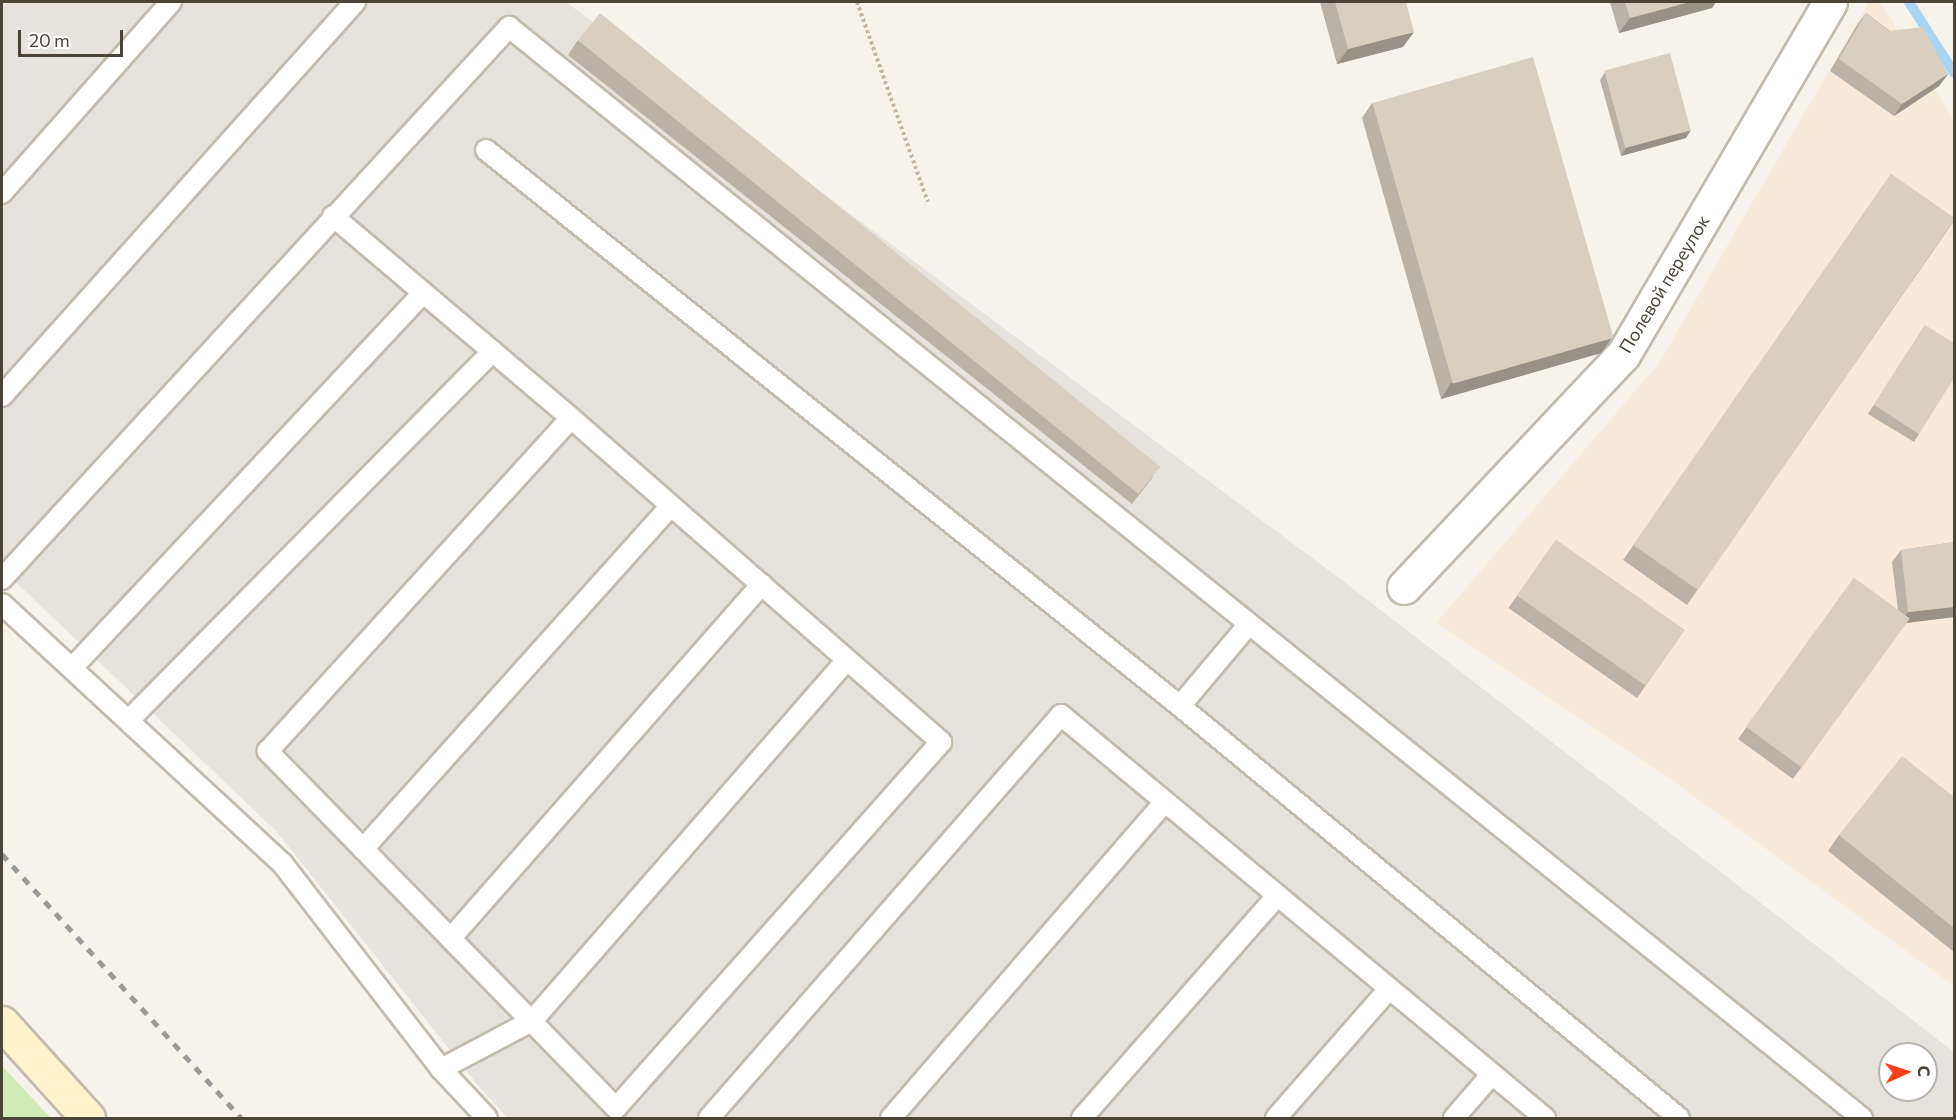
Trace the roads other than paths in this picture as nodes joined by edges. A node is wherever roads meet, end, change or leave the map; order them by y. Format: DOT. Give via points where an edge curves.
graph roads {
  1 [pos="171,2"];
  2 [pos="356,2"];
  3 [pos="1822,4"];
  4 [pos="486,150"];
  5 [pos="2,193"];
  6 [pos="333,216"];
  7 [pos="423,293"];
  8 [pos="493,351"];
  9 [pos="2,396"];
  10 [pos="571,418"];
  11 [pos="671,506"];
  12 [pos="2,579"];
  13 [pos="762,584"];
  14 [pos="1404,587"];
  15 [pos="2,604"];
  16 [pos="1249,624"];
  17 [pos="848,660"];
  18 [pos="72,668"];
  19 [pos="1180,706"];
  20 [pos="129,720"];
  21 [pos="1164,803"];
  22 [pos="363,849"];
  23 [pos="1276,897"];
  24 [pos="451,938"];
  25 [pos="1389,990"];
  26 [pos="532,1021"];
  27 [pos="2,1023"];
  28 [pos="441,1069"];
  29 [pos="1492,1074"];
  30 [pos="88,1119"];
  31 [pos="487,1119"];
  32 [pos="709,1119"];
  33 [pos="891,1119"];
  34 [pos="1082,1119"];
  35 [pos="1276,1119"];
  36 [pos="1454,1119"];
  37 [pos="1545,1119"];
  38 [pos="1679,1119"];
  39 [pos="1862,1119"];
  1 -- 5 [label="lane"];
  2 -- 9 [label="lane"];
  3 -- 14 [label="street, Полевой переулок" via="1623,355"];
  4 -- 19 [label="lane"];
  6 -- 7 [label="lane"];
  6 -- 12 [label="lane"];
  6 -- 16 [label="lane" via="509,27"];
  7 -- 8 [label="lane"];
  7 -- 18 [label="lane"];
  8 -- 10 [label="lane"];
  8 -- 20 [label="lane"];
  10 -- 11 [label="lane"];
  10 -- 22 [label="lane" via="268,751"];
  11 -- 13 [label="lane"];
  11 -- 22 [label="lane"];
  13 -- 17 [label="lane"];
  13 -- 24 [label="lane"];
  15 -- 18 [label="lane"];
  16 -- 19 [label="lane"];
  16 -- 39 [label="lane"];
  17 -- 26 [label="lane"];
  17 -- 26 [label="lane" via="940,742 616,1108"];
  18 -- 20 [label="lane"];
  19 -- 38 [label="lane"];
  20 -- 28 [label="lane" via="282,863"];
  21 -- 23 [label="lane"];
  21 -- 32 [label="lane" via="1060,715"];
  21 -- 33 [label="lane"];
  22 -- 24 [label="lane"];
  23 -- 25 [label="lane"];
  23 -- 34 [label="lane"];
  24 -- 26 [label="lane"];
  25 -- 29 [label="lane"];
  25 -- 35 [label="lane"];
  26 -- 28 [label="lane"];
  27 -- 30 [label="main road"];
  28 -- 31 [label="lane"];
  29 -- 36 [label="lane"];
  29 -- 37 [label="lane"];
}
